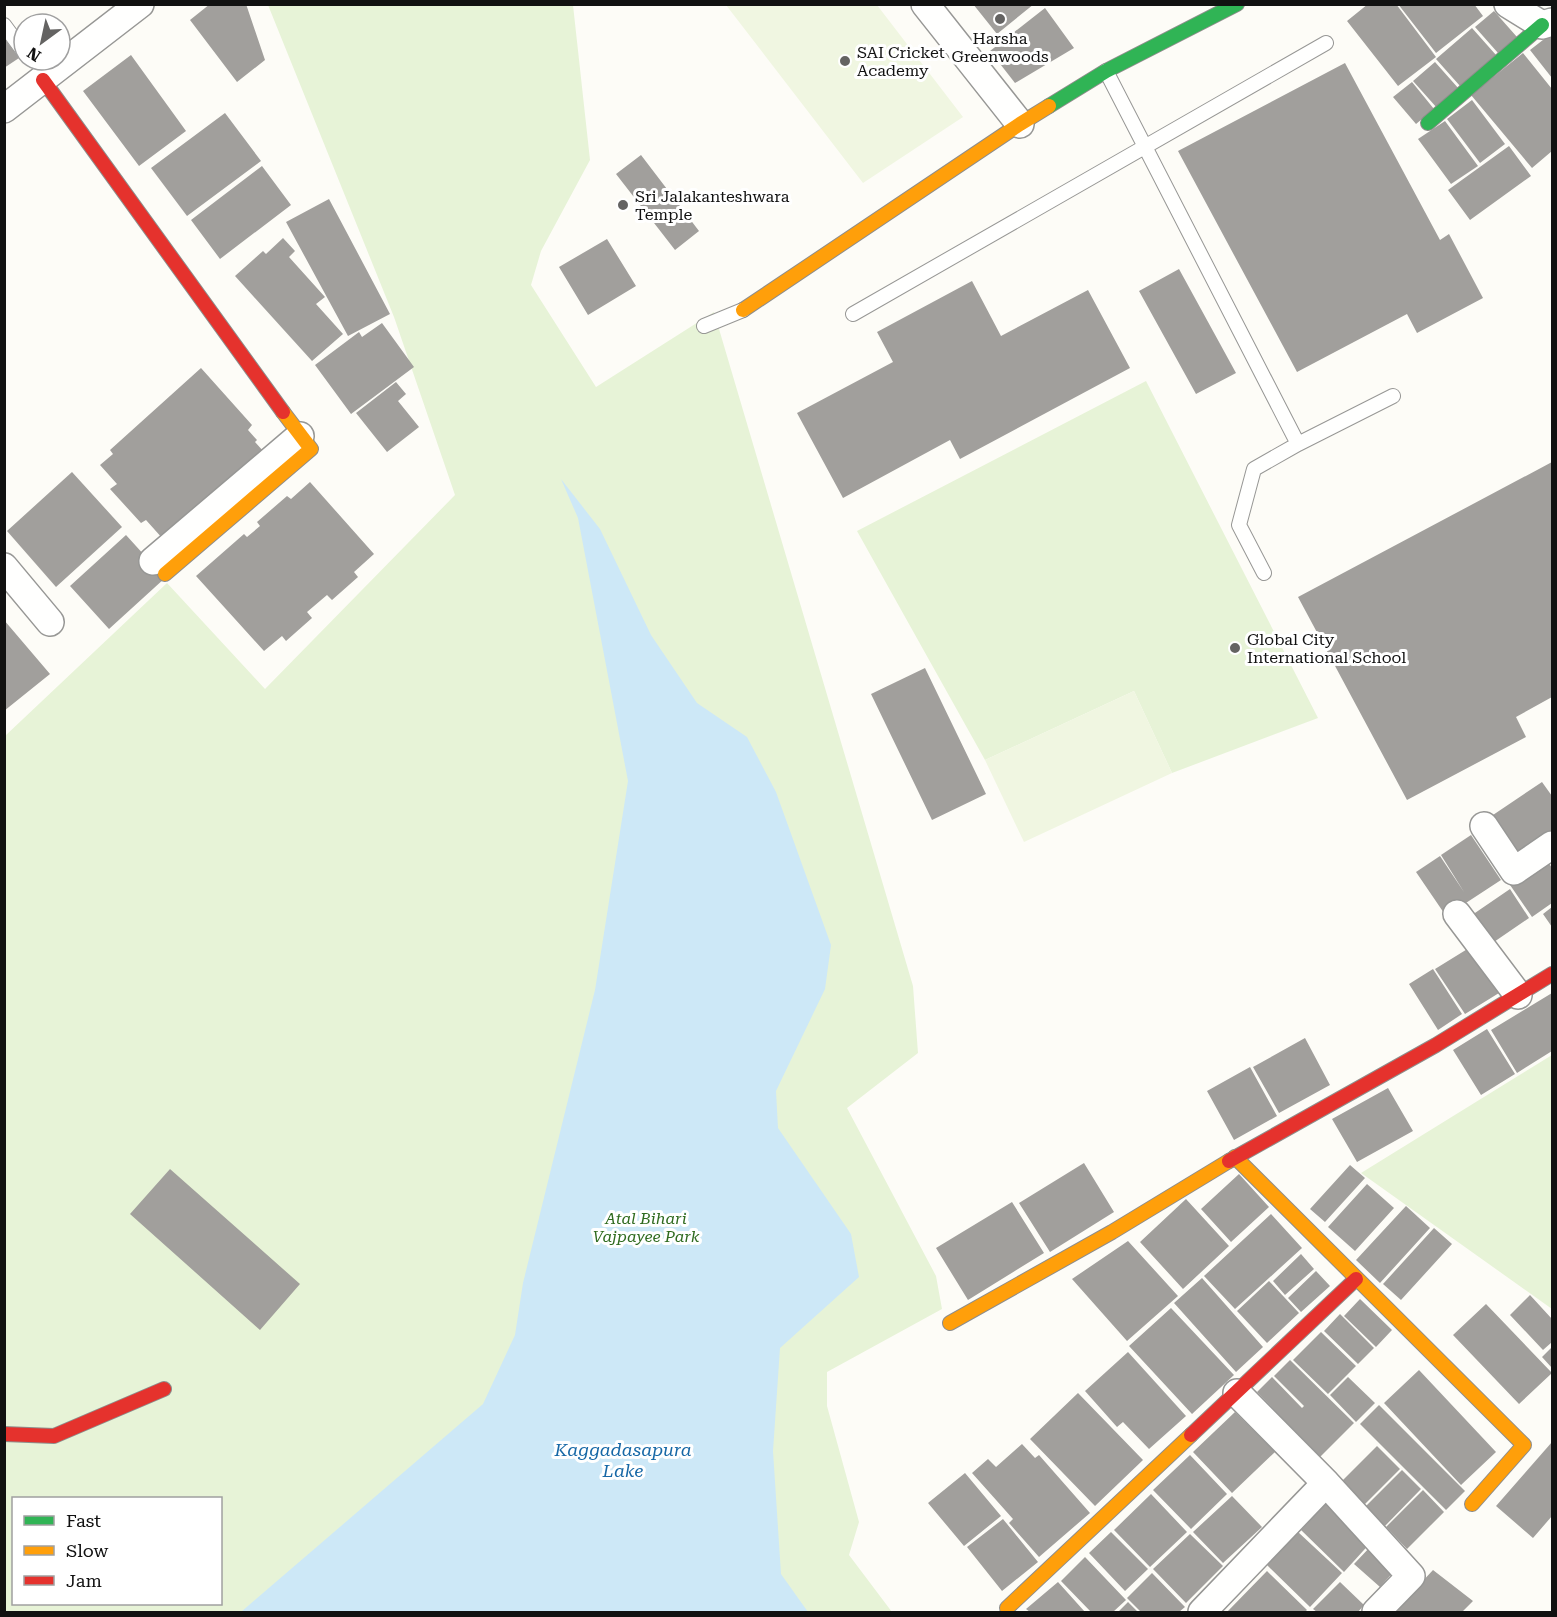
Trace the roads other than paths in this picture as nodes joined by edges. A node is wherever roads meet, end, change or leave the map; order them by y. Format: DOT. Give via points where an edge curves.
graph roads {
  1 [pos="140,4"];
  2 [pos="924,4"];
  3 [pos="1237,4"];
  4 [pos="1508,4"];
  5 [pos="1547,24"];
  6 [pos="1326,43"];
  7 [pos="1106,71"];
  8 [pos="38,73"];
  9 [pos="4,109"];
  10 [pos="1428,123"];
  11 [pos="1020,124"];
  12 [pos="1145,147"];
  13 [pos="743,310"];
  14 [pos="852,314"];
  15 [pos="704,326"];
  16 [pos="1394,396"];
  17 [pos="300,436"];
  18 [pos="1298,444"];
  19 [pos="4,567"];
  20 [pos="159,567"];
  21 [pos="1264,573"];
  22 [pos="50,622"];
  23 [pos="1484,826"];
  24 [pos="1552,845"];
  25 [pos="1456,914"];
  26 [pos="1552,974"];
  27 [pos="1518,995"];
  28 [pos="1234,1156"];
  29 [pos="1356,1279"];
  30 [pos="950,1323"];
  31 [pos="164,1389"];
  32 [pos="1236,1393"];
  33 [pos="4,1434"];
  34 [pos="1326,1483"];
  35 [pos="1472,1504"];
  36 [pos="1007,1608"];
  37 [pos="1202,1612"];
  38 [pos="1376,1612"];
  1 -- 8 [label="street"];
  2 -- 11 [label="street"];
  3 -- 7 [label="street"];
  4 -- 5 [label="street"];
  5 -- 10 [label="street"];
  6 -- 12 [label="lane"];
  7 -- 11 [label="street"];
  7 -- 12 [label="lane"];
  8 -- 9 [label="street"];
  8 -- 17 [label="street"];
  11 -- 13 [label="street"];
  12 -- 14 [label="lane"];
  12 -- 18 [label="lane"];
  13 -- 15 [label="lane"];
  16 -- 18 [label="lane"];
  17 -- 20 [label="street"];
  18 -- 21 [label="lane" via="1254,469 1239,525"];
  19 -- 22 [label="street"];
  23 -- 24 [label="street" via="1514,871"];
  25 -- 27 [label="street"];
  26 -- 27 [label="street"];
  27 -- 28 [label="street" via="1436,1046"];
  28 -- 29 [label="street"];
  28 -- 30 [label="street" via="1112,1232"];
  29 -- 32 [label="street"];
  29 -- 35 [label="street" via="1524,1445"];
  31 -- 33 [label="street" via="54,1436"];
  32 -- 34 [label="street"];
  32 -- 36 [label="street"];
  34 -- 37 [label="street"];
  34 -- 38 [label="street" via="1412,1576"];
}
